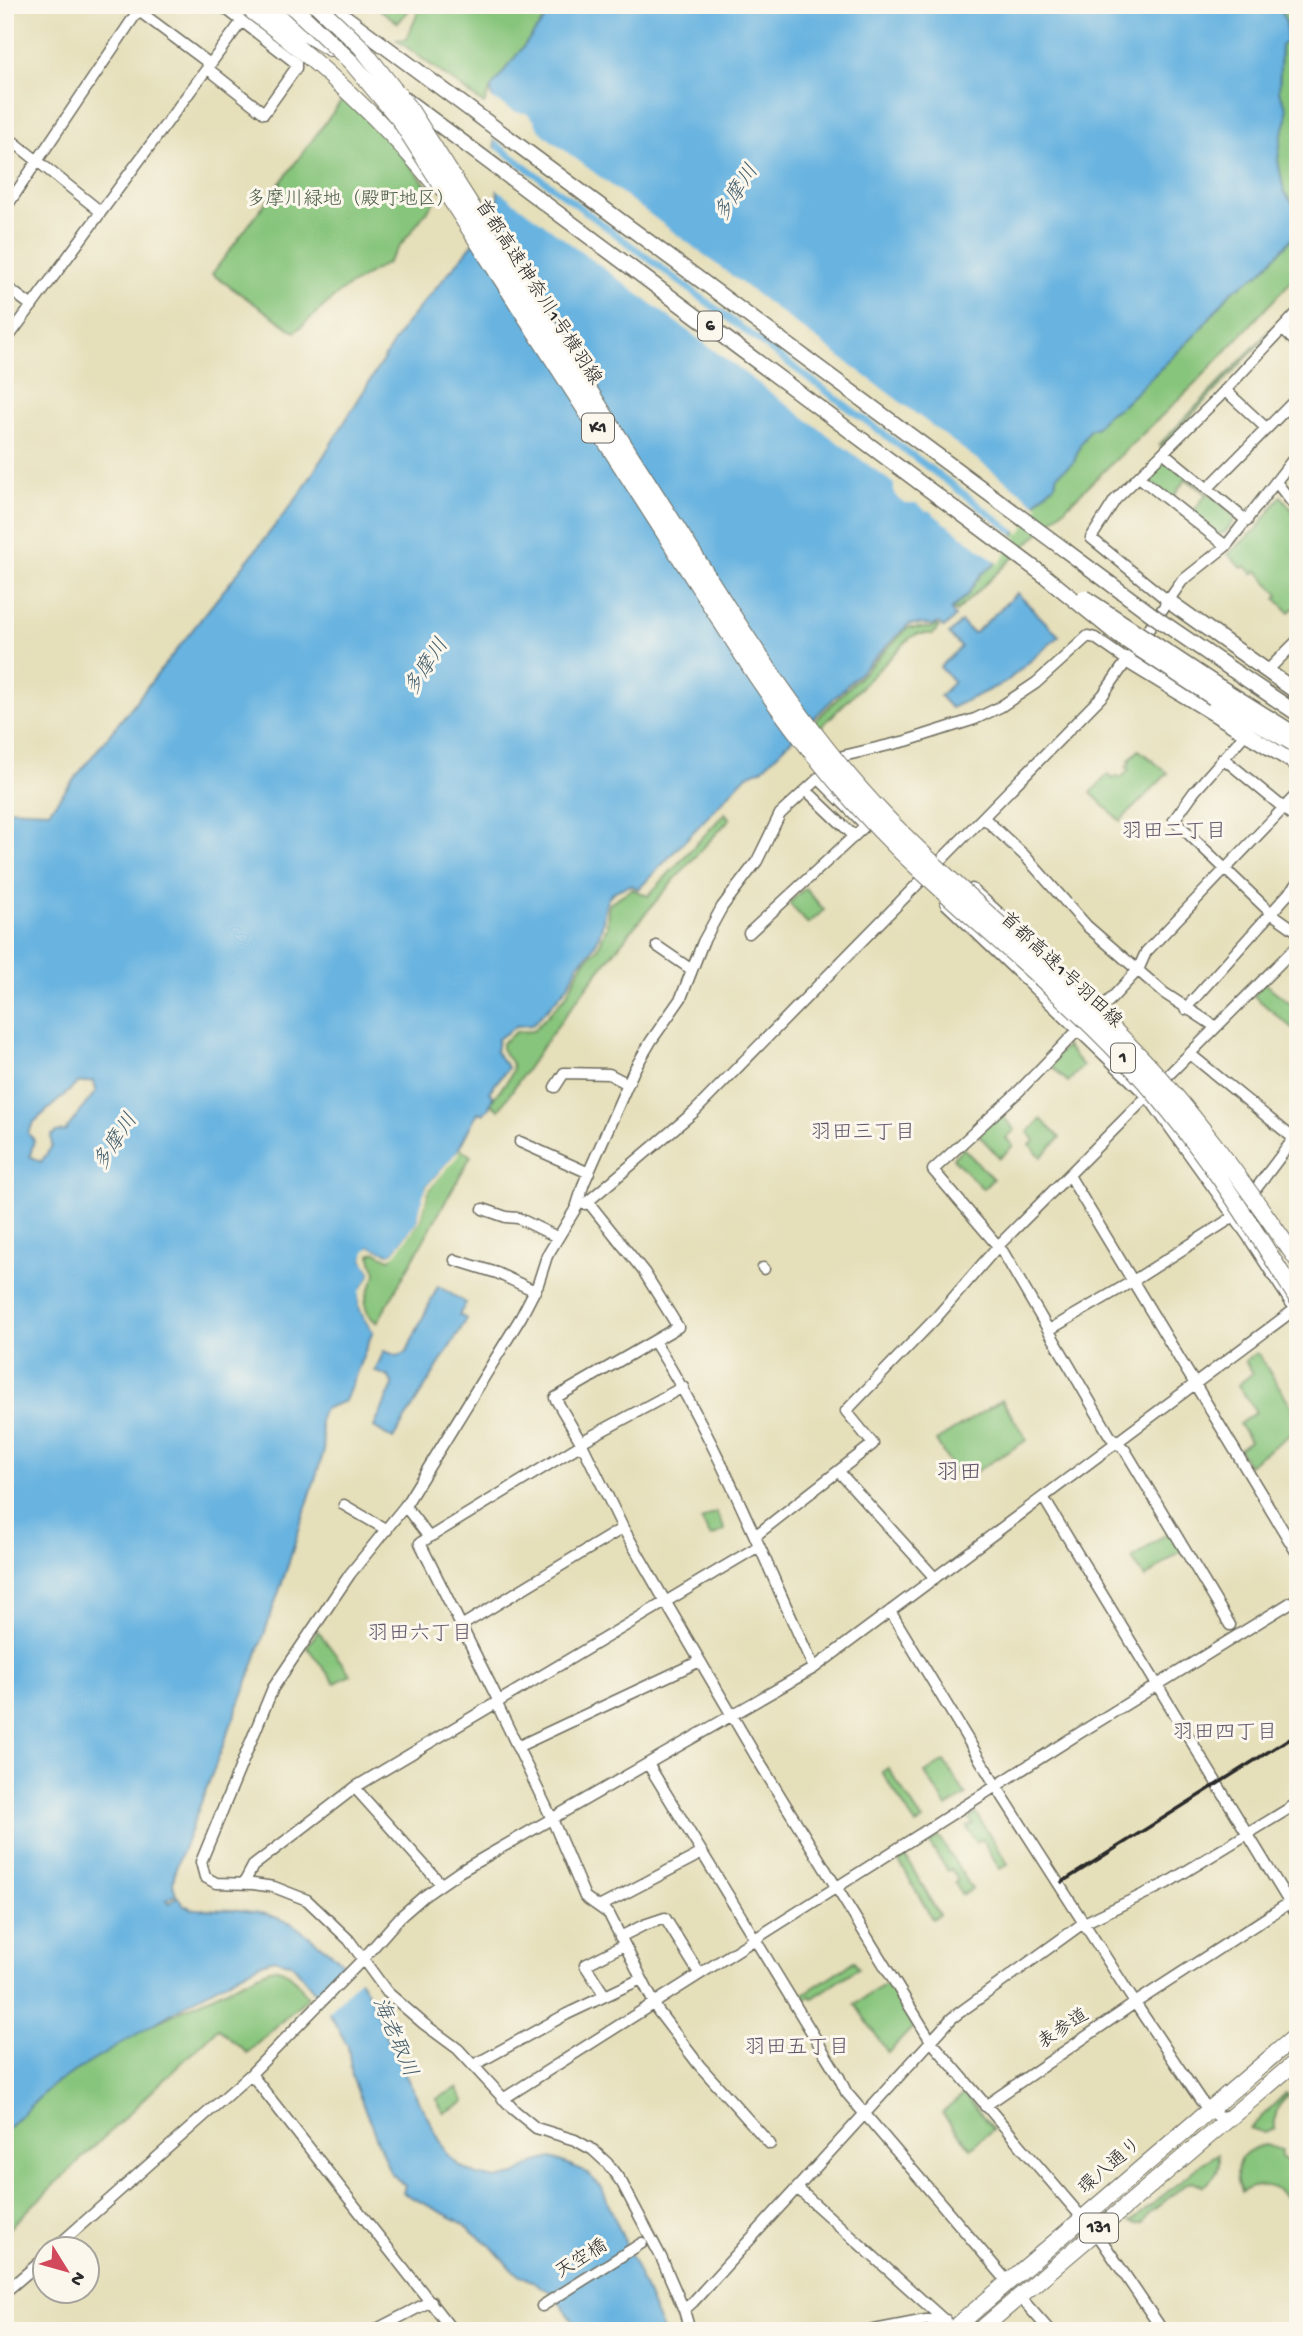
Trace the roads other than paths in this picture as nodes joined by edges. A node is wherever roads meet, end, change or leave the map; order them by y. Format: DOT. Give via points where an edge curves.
graph roads {
  1 [pos="221,5"];
  2 [pos="258,5"];
  3 [pos="276,5"];
  4 [pos="291,5"];
  5 [pos="317,5"];
  6 [pos="331,5"];
  7 [pos="137,7"];
  8 [pos="243,13"];
  9 [pos="209,66"];
  10 [pos="370,77"];
  11 [pos="411,111"];
  12 [pos="5,135"];
  13 [pos="38,162"];
  14 [pos="5,209"];
  15 [pos="101,212"];
  16 [pos="473,231"];
  17 [pos="5,286"];
  18 [pos="32,306"];
  19 [pos="1298,312"];
  20 [pos="1282,330"];
  21 [pos="5,342"];
  22 [pos="1298,345"];
  23 [pos="1226,390"];
  24 [pos="1298,397"];
  25 [pos="1266,428"];
  26 [pos="1164,453"];
  27 [pos="1298,453"];
  28 [pos="1139,477"];
  29 [pos="1276,482"];
  30 [pos="1208,488"];
  31 [pos="1298,510"];
  32 [pos="1247,521"];
  33 [pos="1226,546"];
  34 [pos="1167,600"];
  35 [pos="1298,640"];
  36 [pos="1128,661"];
  37 [pos="1266,672"];
  38 [pos="1217,693"];
  39 [pos="1298,693"];
  40 [pos="1298,714"];
  41 [pos="1246,733"];
  42 [pos="1298,736"];
  43 [pos="1298,747"];
  44 [pos="842,758"];
  45 [pos="1223,758"];
  46 [pos="1298,765"];
  47 [pos="818,778"];
  48 [pos="806,790"];
  49 [pos="1298,793"];
  50 [pos="1283,809"];
  51 [pos="984,818"];
  52 [pos="1298,820"];
  53 [pos="866,826"];
  54 [pos="854,836"];
  55 [pos="908,849"];
  56 [pos="941,861"];
  57 [pos="1226,870"];
  58 [pos="922,881"];
  59 [pos="1298,883"];
  60 [pos="1271,913"];
  61 [pos="1298,932"];
  62 [pos="749,933"];
  63 [pos="1298,945"];
  64 [pos="657,946"];
  65 [pos="692,970"];
  66 [pos="1138,971"];
  67 [pos="1185,1009"];
  68 [pos="1099,1010"];
  69 [pos="1216,1027"];
  70 [pos="1079,1029"];
  71 [pos="1188,1055"];
  72 [pos="1166,1078"];
  73 [pos="628,1084"];
  74 [pos="555,1087"];
  75 [pos="1148,1097"];
  76 [pos="1296,1138"];
  77 [pos="520,1142"];
  78 [pos="589,1174"];
  79 [pos="1070,1177"];
  80 [pos="1254,1192"];
  81 [pos="589,1203"];
  82 [pos="576,1208"];
  83 [pos="483,1209"];
  84 [pos="1235,1218"];
  85 [pos="557,1237"];
  86 [pos="998,1247"];
  87 [pos="1298,1254"];
  88 [pos="455,1260"];
  89 [pos="1298,1261"];
  90 [pos="1133,1281"];
  91 [pos="535,1291"];
  92 [pos="1297,1308"];
  93 [pos="1049,1329"];
  94 [pos="654,1341"];
  95 [pos="1194,1385"];
  96 [pos="683,1387"];
  97 [pos="582,1443"];
  98 [pos="1116,1443"];
  99 [pos="840,1473"];
  100 [pos="1044,1497"];
  101 [pos="344,1505"];
  102 [pos="405,1506"];
  103 [pos="623,1528"];
  104 [pos="387,1530"];
  105 [pos="428,1536"];
  106 [pos="757,1541"];
  107 [pos="1298,1555"];
  108 [pos="935,1578"];
  109 [pos="1298,1598"];
  110 [pos="665,1601"];
  111 [pos="890,1611"];
  112 [pos="1230,1625"];
  113 [pos="461,1626"];
  114 [pos="700,1661"];
  115 [pos="814,1668"];
  116 [pos="1158,1686"];
  117 [pos="497,1701"];
  118 [pos="733,1716"];
  119 [pos="517,1747"];
  120 [pos="648,1764"];
  121 [pos="996,1786"];
  122 [pos="355,1788"];
  123 [pos="1298,1803"];
  124 [pos="552,1819"];
  125 [pos="1247,1835"];
  126 [pos="702,1853"];
  127 [pos="244,1883"];
  128 [pos="441,1884"];
  129 [pos="836,1888"];
  130 [pos="1289,1903"];
  131 [pos="599,1907"];
  132 [pos="1298,1917"];
  133 [pos="1082,1924"];
  134 [pos="754,1939"];
  135 [pos="622,1941"];
  136 [pos="361,1961"];
  137 [pos="699,1973"];
  138 [pos="641,1979"];
  139 [pos="605,1996"];
  140 [pos="652,2003"];
  141 [pos="1135,2003"];
  142 [pos="930,2041"];
  143 [pos="1295,2043"];
  144 [pos="1298,2060"];
  145 [pos="474,2065"];
  146 [pos="251,2074"];
  147 [pos="503,2099"];
  148 [pos="985,2106"];
  149 [pos="1209,2110"];
  150 [pos="864,2113"];
  151 [pos="1233,2115"];
  152 [pos="770,2144"];
  153 [pos="797,2188"];
  154 [pos="1082,2218"];
  155 [pos="1094,2233"];
  156 [pos="72,2234"];
  157 [pos="642,2243"];
  158 [pos="32,2269"];
  159 [pos="1008,2282"];
  160 [pos="5,2292"];
  161 [pos="1020,2297"];
  162 [pos="431,2301"];
  163 [pos="542,2306"];
  164 [pos="684,2310"];
  165 [pos="954,2326"];
  166 [pos="373,2331"];
  167 [pos="453,2331"];
  168 [pos="690,2331"];
  169 [pos="869,2331"];
  170 [pos="979,2331"];
  171 [pos="1050,2331"];
  172 [pos="1163,2331"];
  1 -- 8 [label="street"];
  2 -- 10 [label="highway, bridge"];
  3 -- 10 [label="main road, 6"];
  4 -- 10 [label="highway, 首都高速神奈川1号横羽線 / K1, bridge"];
  5 -- 11 [label="highway, 首都高速神奈川1号横羽線 / K1, bridge" via="361,47"];
  6 -- 11 [label="highway, bridge" via="373,49"];
  6 -- 40 [label="main road, 6, bridge" via="1083,564"];
  7 -- 9 [label="street"];
  7 -- 13 [label="street"];
  8 -- 9 [label="street"];
  8 -- 9 [label="street" via="296,68 264,113"];
  8 -- 16 [label="highway, bridge" via="326,71 367,108"];
  9 -- 15 [label="street"];
  10 -- 16 [label="highway, 首都高速神奈川1号横羽線 / K1, bridge"];
  10 -- 38 [label="main road, 6, bridge" via="1045,576 1072,589"];
  11 -- 55 [label="highway, 首都高速神奈川1号横羽線 / K1, bridge" via="765,665"];
  12 -- 13 [label="street"];
  13 -- 14 [label="street"];
  13 -- 15 [label="street"];
  15 -- 18 [label="street"];
  16 -- 55 [label="highway, 首都高速神奈川1号横羽線 / K1, bridge" via="787,722 852,801"];
  17 -- 18 [label="street"];
  18 -- 21 [label="street"];
  19 -- 20 [label="street"];
  20 -- 22 [label="street"];
  20 -- 23 [label="street"];
  23 -- 25 [label="street"];
  23 -- 26 [label="street"];
  24 -- 25 [label="street"];
  25 -- 30 [label="street"];
  26 -- 28 [label="street"];
  26 -- 30 [label="street"];
  27 -- 29 [label="street"];
  28 -- 33 [label="street"];
  28 -- 34 [label="street" via="1115,500 1091,538"];
  29 -- 31 [label="street"];
  29 -- 32 [label="street"];
  30 -- 32 [label="street"];
  32 -- 33 [label="street"];
  33 -- 34 [label="street" via="1182,580"];
  34 -- 36 [label="street"];
  34 -- 37 [label="main road"];
  35 -- 37 [label="street"];
  36 -- 41 [label="main road"];
  36 -- 44 [label="street" via="1088,636 1036,683 1000,707"];
  36 -- 51 [label="street" via="1103,695"];
  37 -- 39 [label="main road"];
  38 -- 42 [label="main road, 6"];
  38 -- 43 [label="main road, 6"];
  41 -- 45 [label="street"];
  41 -- 46 [label="main road"];
  44 -- 47 [label="street"];
  44 -- 56 [label="street"];
  45 -- 50 [label="street"];
  45 -- 57 [label="street" via="1174,820"];
  47 -- 48 [label="street"];
  47 -- 53 [label="street"];
  48 -- 54 [label="street"];
  48 -- 65 [label="street" via="780,814 757,861 722,907"];
  49 -- 50 [label="street"];
  50 -- 52 [label="street"];
  50 -- 57 [label="street"];
  51 -- 56 [label="street"];
  51 -- 66 [label="street" via="1087,926"];
  53 -- 54 [label="street"];
  53 -- 58 [label="street"];
  54 -- 62 [label="street"];
  55 -- 89 [label="highway, 首都高速1号羽田線 / 1, bridge" via="1132,1048 1207,1135"];
  55 -- 92 [label="highway, 首都高速1号羽田線 / 1, bridge" via="1161,1099 1235,1200"];
  56 -- 58 [label="street"];
  56 -- 68 [label="street"];
  57 -- 60 [label="street"];
  57 -- 66 [label="street" via="1146,952"];
  58 -- 70 [label="street"];
  58 -- 81 [label="street" via="694,1112"];
  59 -- 60 [label="street"];
  60 -- 61 [label="street"];
  60 -- 67 [label="street"];
  63 -- 69 [label="street"];
  64 -- 65 [label="street"];
  65 -- 73 [label="street" via="681,998"];
  66 -- 67 [label="street"];
  66 -- 68 [label="street"];
  67 -- 69 [label="street"];
  68 -- 70 [label="street"];
  68 -- 72 [label="street"];
  69 -- 71 [label="street"];
  70 -- 75 [label="street"];
  70 -- 86 [label="street" via="933,1170"];
  71 -- 72 [label="street"];
  71 -- 76 [label="street"];
  72 -- 75 [label="street"];
  72 -- 80 [label="street"];
  73 -- 74 [label="street" via="609,1074 564,1073"];
  73 -- 78 [label="street"];
  75 -- 79 [label="street"];
  75 -- 84 [label="street"];
  76 -- 80 [label="street"];
  77 -- 78 [label="street"];
  78 -- 82 [label="street"];
  79 -- 86 [label="street"];
  79 -- 90 [label="street"];
  80 -- 84 [label="street"];
  80 -- 87 [label="street"];
  81 -- 82 [label="street"];
  81 -- 94 [label="street" via="644,1272 678,1327"];
  82 -- 85 [label="street"];
  83 -- 85 [label="street" via="518,1218"];
  84 -- 90 [label="street"];
  84 -- 92 [label="street"];
  85 -- 91 [label="street"];
  86 -- 93 [label="street"];
  86 -- 99 [label="street" via="846,1411 873,1444"];
  88 -- 91 [label="street"];
  90 -- 93 [label="street"];
  90 -- 95 [label="street"];
  91 -- 102 [label="street"];
  92 -- 95 [label="street"];
  93 -- 98 [label="street"];
  94 -- 96 [label="street"];
  94 -- 97 [label="street" via="555,1398"];
  95 -- 98 [label="street"];
  95 -- 107 [label="street"];
  96 -- 97 [label="street"];
  96 -- 106 [label="street"];
  97 -- 103 [label="street"];
  97 -- 105 [label="street"];
  98 -- 100 [label="street"];
  98 -- 112 [label="street" via="1125,1450"];
  99 -- 106 [label="street"];
  99 -- 108 [label="street"];
  100 -- 108 [label="street"];
  100 -- 116 [label="street"];
  101 -- 104 [label="street"];
  102 -- 104 [label="street"];
  102 -- 105 [label="street"];
  103 -- 110 [label="street"];
  103 -- 113 [label="street"];
  104 -- 127 [label="street" via="349,1574 273,1688 203,1856 201,1870 208,1880"];
  105 -- 113 [label="street" via="420,1543"];
  106 -- 110 [label="street"];
  106 -- 115 [label="street"];
  108 -- 111 [label="street"];
  109 -- 116 [label="street"];
  110 -- 114 [label="street"];
  110 -- 117 [label="street"];
  111 -- 115 [label="street"];
  111 -- 121 [label="street"];
  113 -- 117 [label="street"];
  114 -- 118 [label="street"];
  114 -- 119 [label="street"];
  115 -- 118 [label="street"];
  116 -- 121 [label="street"];
  116 -- 125 [label="street"];
  117 -- 119 [label="street"];
  117 -- 122 [label="street"];
  118 -- 120 [label="street"];
  118 -- 129 [label="street"];
  119 -- 124 [label="street"];
  120 -- 124 [label="street"];
  120 -- 126 [label="street"];
  121 -- 129 [label="street"];
  121 -- 133 [label="street"];
  122 -- 127 [label="street" via="253,1866"];
  122 -- 128 [label="street"];
  123 -- 125 [label="street"];
  124 -- 128 [label="street"];
  124 -- 131 [label="street" via="585,1897"];
  125 -- 130 [label="street"];
  125 -- 133 [label="street" via="1167,1883"];
  126 -- 131 [label="street"];
  126 -- 134 [label="street"];
  127 -- 136 [label="street" via="279,1888 304,1898 341,1931"];
  128 -- 136 [label="street" via="400,1917"];
  129 -- 134 [label="street"];
  129 -- 142 [label="street"];
  130 -- 132 [label="street"];
  130 -- 141 [label="street, 表参道"];
  131 -- 135 [label="street" via="609,1914"];
  133 -- 141 [label="street"];
  133 -- 142 [label="street" via="952,2018"];
  134 -- 137 [label="street"];
  134 -- 150 [label="street" via="846,2092"];
  135 -- 137 [label="street" via="644,1925 666,1918"];
  135 -- 138 [label="street"];
  135 -- 139 [label="street" via="585,1965"];
  136 -- 145 [label="street" via="387,1992"];
  136 -- 146 [label="street"];
  137 -- 140 [label="street"];
  138 -- 139 [label="street"];
  138 -- 140 [label="street"];
  139 -- 145 [label="street"];
  140 -- 147 [label="street"];
  140 -- 152 [label="street" via="699,2065"];
  141 -- 148 [label="street, 表参道"];
  141 -- 149 [label="street"];
  142 -- 148 [label="street"];
  142 -- 150 [label="street"];
  143 -- 149 [label="highway, 環八通り / 131"];
  144 -- 151 [label="highway, 環八通り / 131"];
  145 -- 147 [label="street"];
  146 -- 156 [label="street"];
  146 -- 162 [label="street"];
  147 -- 164 [label="street" via="536,2128 575,2140 607,2163 661,2257"];
  148 -- 154 [label="street"];
  149 -- 151 [label="street" via="1222,2117"];
  149 -- 154 [label="highway, 環八通り / 131"];
  150 -- 153 [label="street"];
  150 -- 159 [label="street"];
  151 -- 155 [label="highway, 環八通り / 131"];
  153 -- 164 [label="street"];
  153 -- 165 [label="street"];
  154 -- 155 [label="street"];
  154 -- 159 [label="highway, 環八通り / 131"];
  155 -- 161 [label="highway, 環八通り / 131"];
  155 -- 172 [label="street"];
  157 -- 163 [label="street, 天空橋"];
  158 -- 160 [label="street"];
  159 -- 165 [label="highway, 環八通り / 131"];
  161 -- 170 [label="highway, 環八通り / 131"];
  161 -- 171 [label="street"];
  162 -- 166 [label="street"];
  162 -- 167 [label="street"];
  164 -- 168 [label="street"];
  165 -- 169 [label="street"];
}
